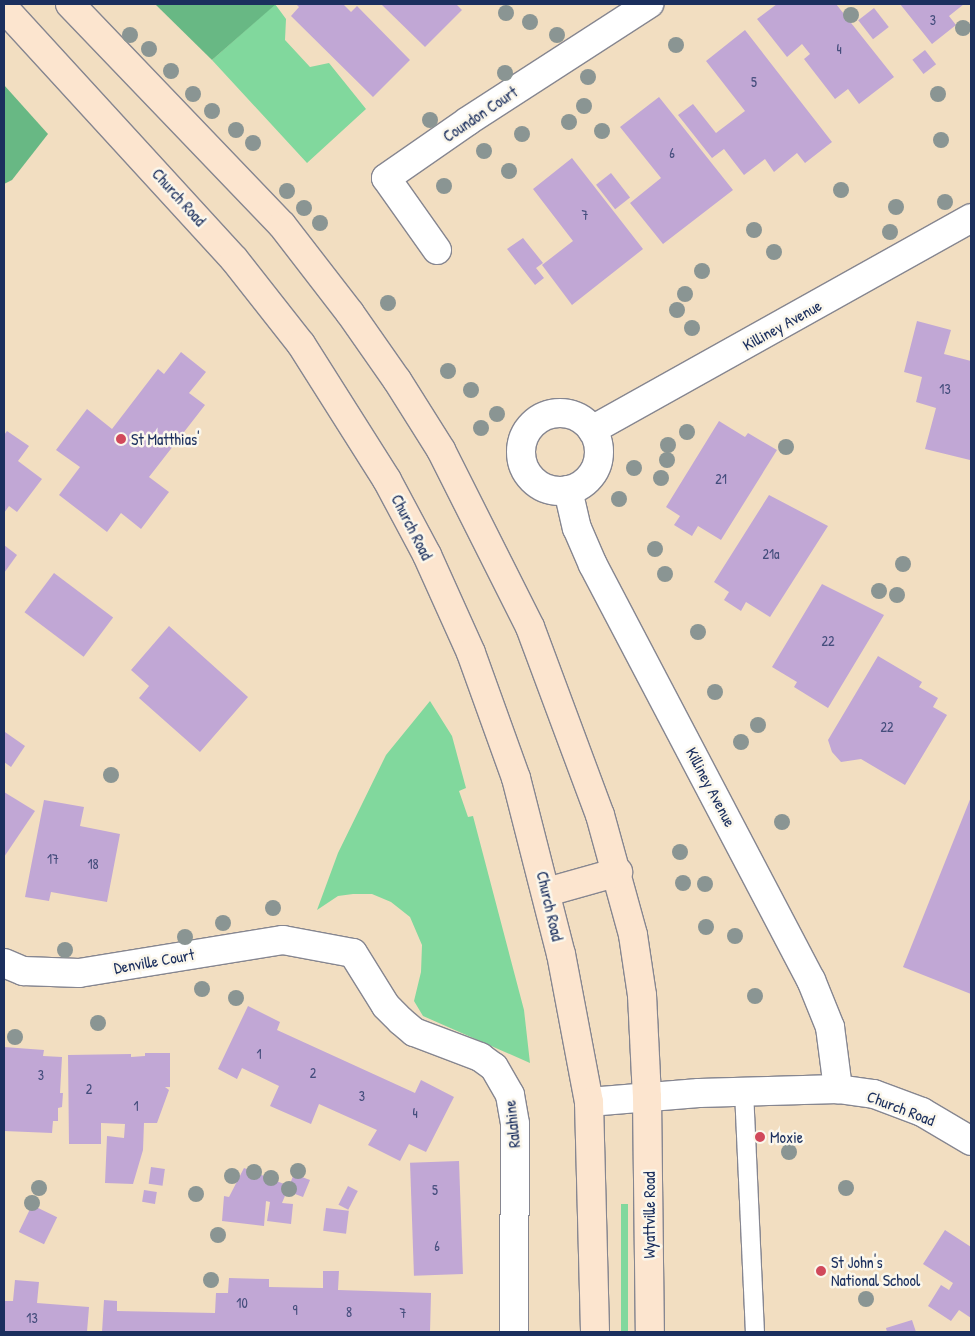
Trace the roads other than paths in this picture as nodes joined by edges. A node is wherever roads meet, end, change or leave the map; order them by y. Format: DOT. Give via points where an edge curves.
graph roads {
  1 [pos="70,4"];
  2 [pos="649,4"];
  3 [pos="4,8"];
  4 [pos="971,218"];
  5 [pos="437,250"];
  6 [pos="592,430"];
  7 [pos="568,490"];
  8 [pos="618,872"];
  9 [pos="547,892"];
  10 [pos="304,943"];
  11 [pos="4,963"];
  12 [pos="838,1089"];
  13 [pos="744,1091"];
  14 [pos="647,1097"];
  15 [pos="589,1102"];
  16 [pos="971,1141"];
  17 [pos="514,1332"];
  18 [pos="595,1332"];
  19 [pos="650,1332"];
  20 [pos="755,1332"];
  1 -- 8 [label="main road" via="282,225 397,380 441,450 530,627 580,756"];
  2 -- 5 [label="street, Coundon Court" via="386,178"];
  3 -- 9 [label="main road, Church Road" via="234,259 301,344 388,480 427,555 471,653 516,778"];
  4 -- 6 [label="street, Killiney Avenue"];
  6 -- 7 [label="street" via="598,440 597,465 582,484"];
  6 -- 7 [label="street" via="584,420 561,413 538,419 523,439 520,451 528,474 547,488"];
  7 -- 12 [label="street, Killiney Avenue" via="577,528 593,565 811,980 830,1027"];
  8 -- 9 [label="main road"];
  8 -- 14 [label="main road" via="641,986"];
  9 -- 15 [label="main road, Church Road"];
  10 -- 11 [label="street, Denville Court" via="264,943 79,973 23,971"];
  10 -- 17 [label="street, Ralahine" via="353,953 386,1006 401,1021 414,1032 480,1056 504,1081 515,1124"];
  12 -- 13 [label="street, Church Road"];
  12 -- 16 [label="street, Church Road" via="874,1094 914,1109"];
  13 -- 14 [label="street, Church Road"];
  13 -- 20 [label="lane"];
  14 -- 15 [label="street, Church Road"];
  14 -- 19 [label="main road, Wyattville Road"];
  15 -- 18 [label="main road"];
}
